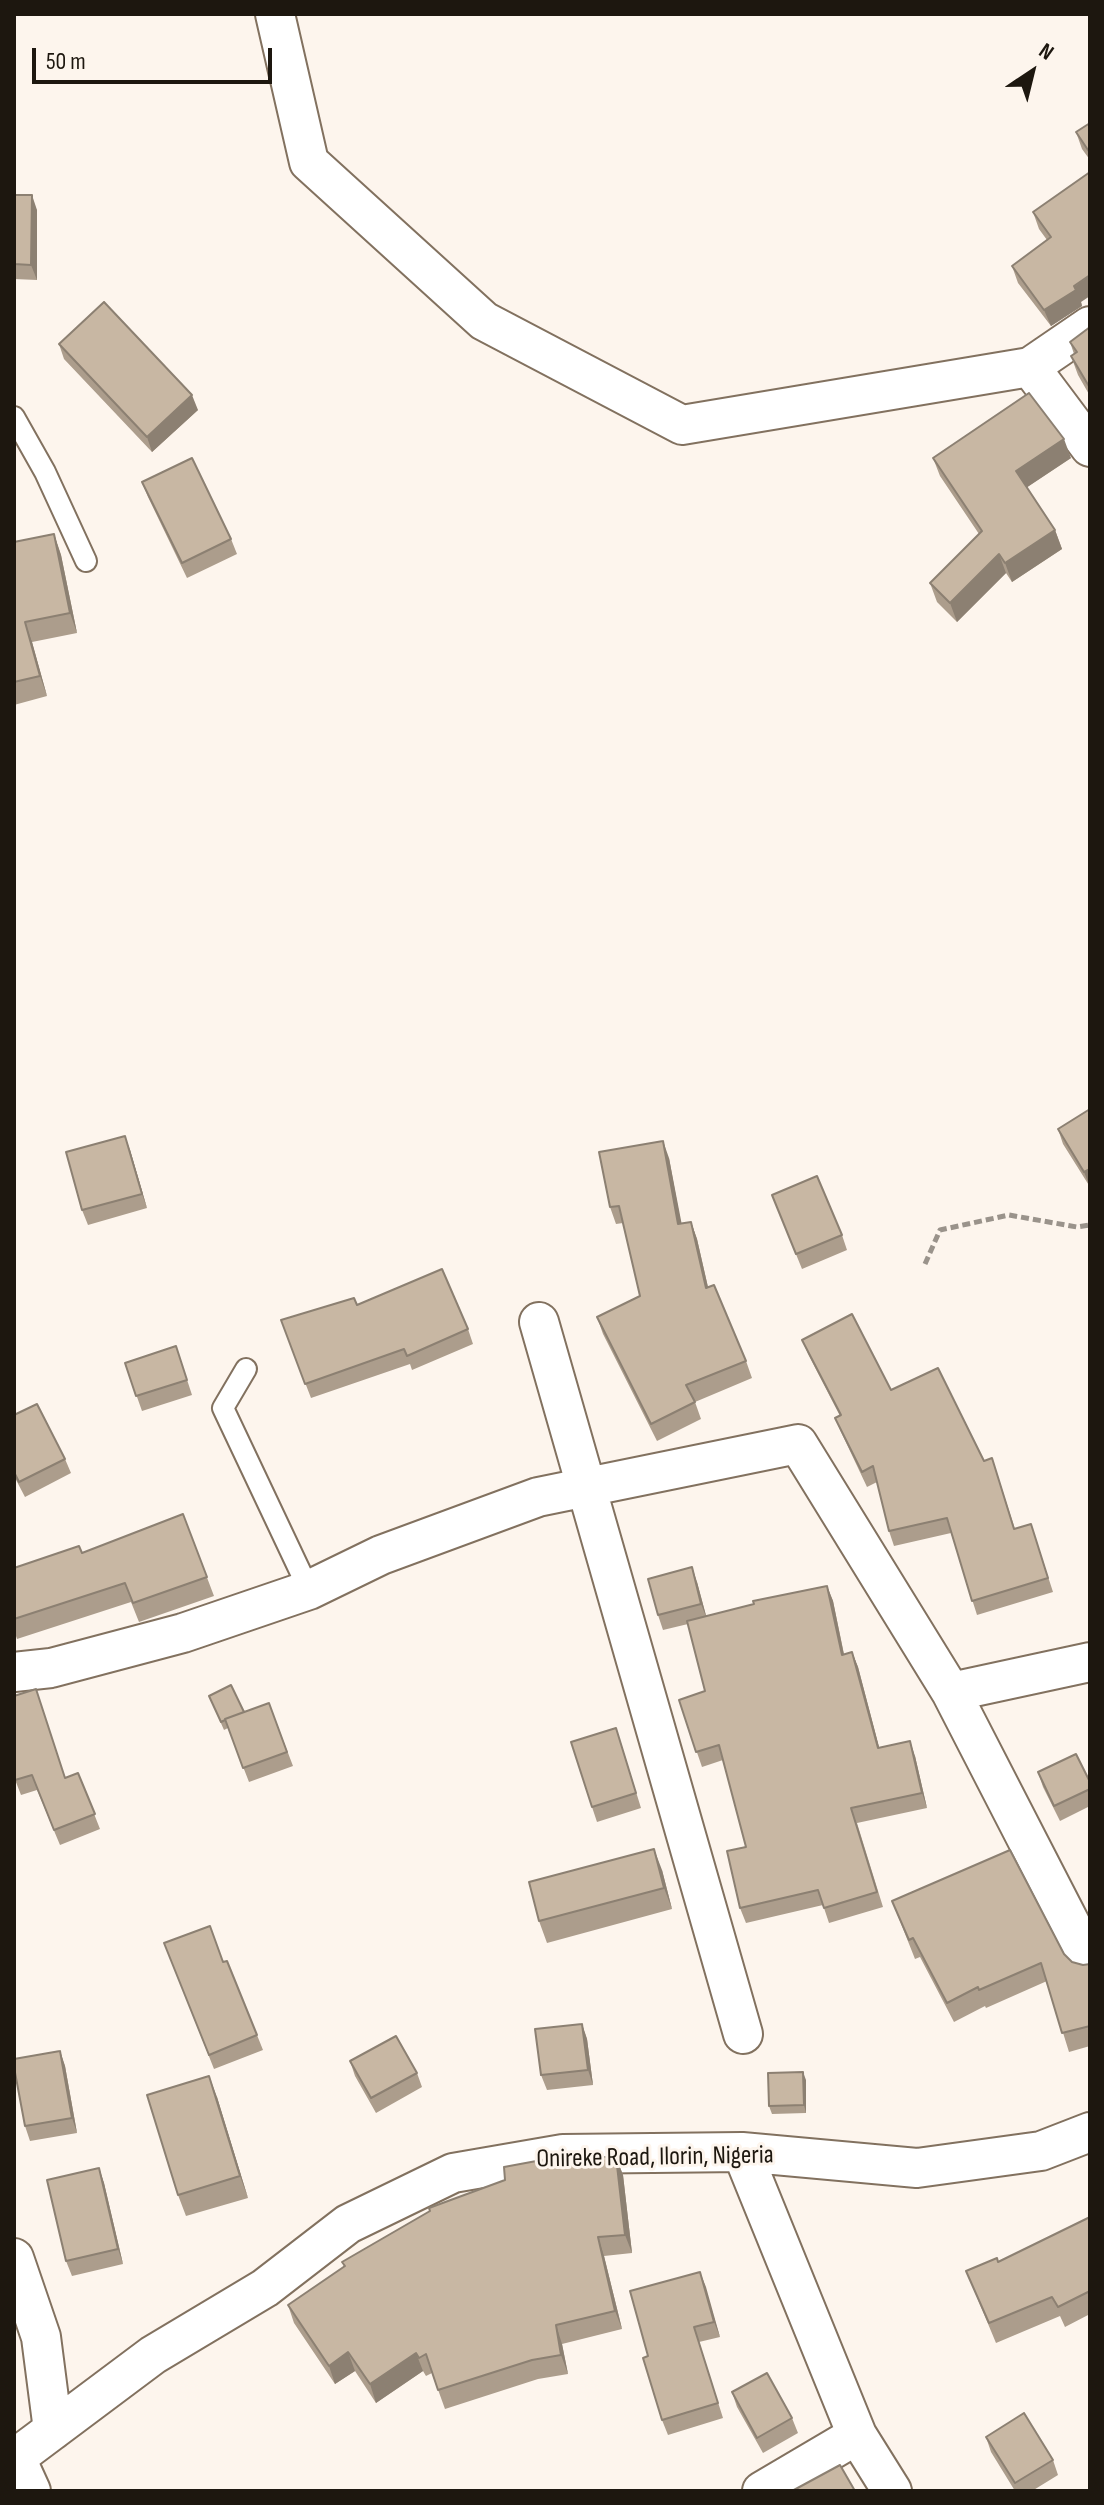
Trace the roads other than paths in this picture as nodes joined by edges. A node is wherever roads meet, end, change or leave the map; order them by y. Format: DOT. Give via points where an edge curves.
graph roads {
  1 [pos="275,14"];
  2 [pos="1090,326"];
  3 [pos="1030,367"];
  4 [pos="14,417"];
  5 [pos="1090,447"];
  6 [pos="86,561"];
  7 [pos="539,1322"];
  8 [pos="246,1369"];
  9 [pos="586,1487"];
  10 [pos="309,1590"];
  11 [pos="1090,1662"];
  12 [pos="14,1672"];
  13 [pos="951,1692"];
  14 [pos="1090,1962"];
  15 [pos="743,2034"];
  16 [pos="1090,2132"];
  17 [pos="742,2152"];
  18 [pos="14,2258"];
  19 [pos="53,2430"];
  20 [pos="857,2435"];
  21 [pos="20,2469"];
  22 [pos="762,2491"];
  23 [pos="892,2491"];
  1 -- 3 [label="street" via="309,162 484,321 682,425"];
  2 -- 3 [label="street"];
  3 -- 5 [label="street"];
  4 -- 6 [label="lane"];
  7 -- 9 [label="street"];
  8 -- 10 [label="lane" via="223,1408"];
  9 -- 10 [label="street" via="538,1497 381,1555"];
  9 -- 13 [label="street" via="798,1444"];
  9 -- 15 [label="street"];
  10 -- 12 [label="street" via="183,1633 51,1668"];
  11 -- 13 [label="street"];
  13 -- 14 [label="street"];
  16 -- 17 [label="street, Onireke Road, Ilorin, Nigeria" via="1041,2151 917,2168"];
  17 -- 19 [label="street, Onireke Road, Ilorin, Nigeria" via="563,2154 453,2173 348,2224 265,2288 153,2355"];
  17 -- 20 [label="street"];
  18 -- 19 [label="street" via="41,2337"];
  19 -- 21 [label="street, Onireke Road, Ilorin, Nigeria"];
  20 -- 22 [label="street"];
  20 -- 23 [label="street"];
}
